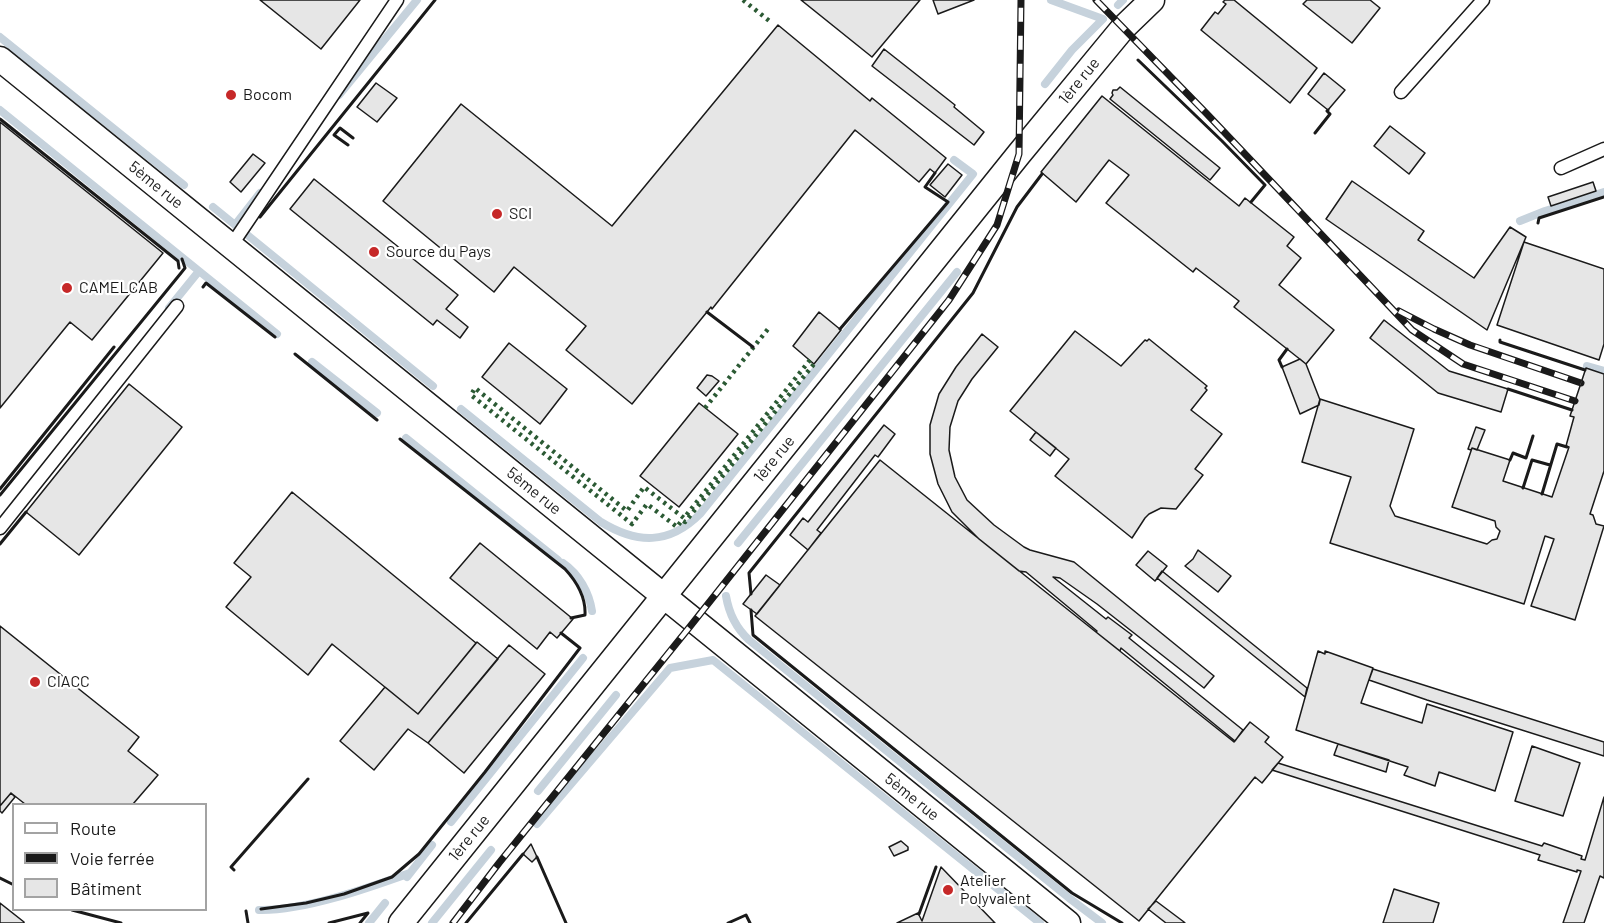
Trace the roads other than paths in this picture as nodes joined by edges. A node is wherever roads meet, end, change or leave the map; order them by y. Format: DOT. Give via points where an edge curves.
graph roads {
  1 [pos="397,0"];
  2 [pos="1152,0"];
  3 [pos="1483,0"];
  4 [pos="0,59"];
  5 [pos="1401,92"];
  6 [pos="1604,150"];
  7 [pos="1561,168"];
  8 [pos="231,246"];
  9 [pos="177,306"];
  10 [pos="0,528"];
  11 [pos="664,596"];
  12 [pos="401,923"];
  13 [pos="1068,923"];
  1 -- 8 [label="lane"];
  2 -- 11 [label="street, 1ère rue" via="1123,28 1034,136"];
  3 -- 5 [label="lane"];
  4 -- 8 [label="street, 5ème rue"];
  6 -- 7 [label="lane"];
  8 -- 11 [label="street, 5ème rue"];
  9 -- 10 [label="lane"];
  11 -- 12 [label="street, 1ère rue"];
  11 -- 13 [label="street, 5ème rue"];
}
